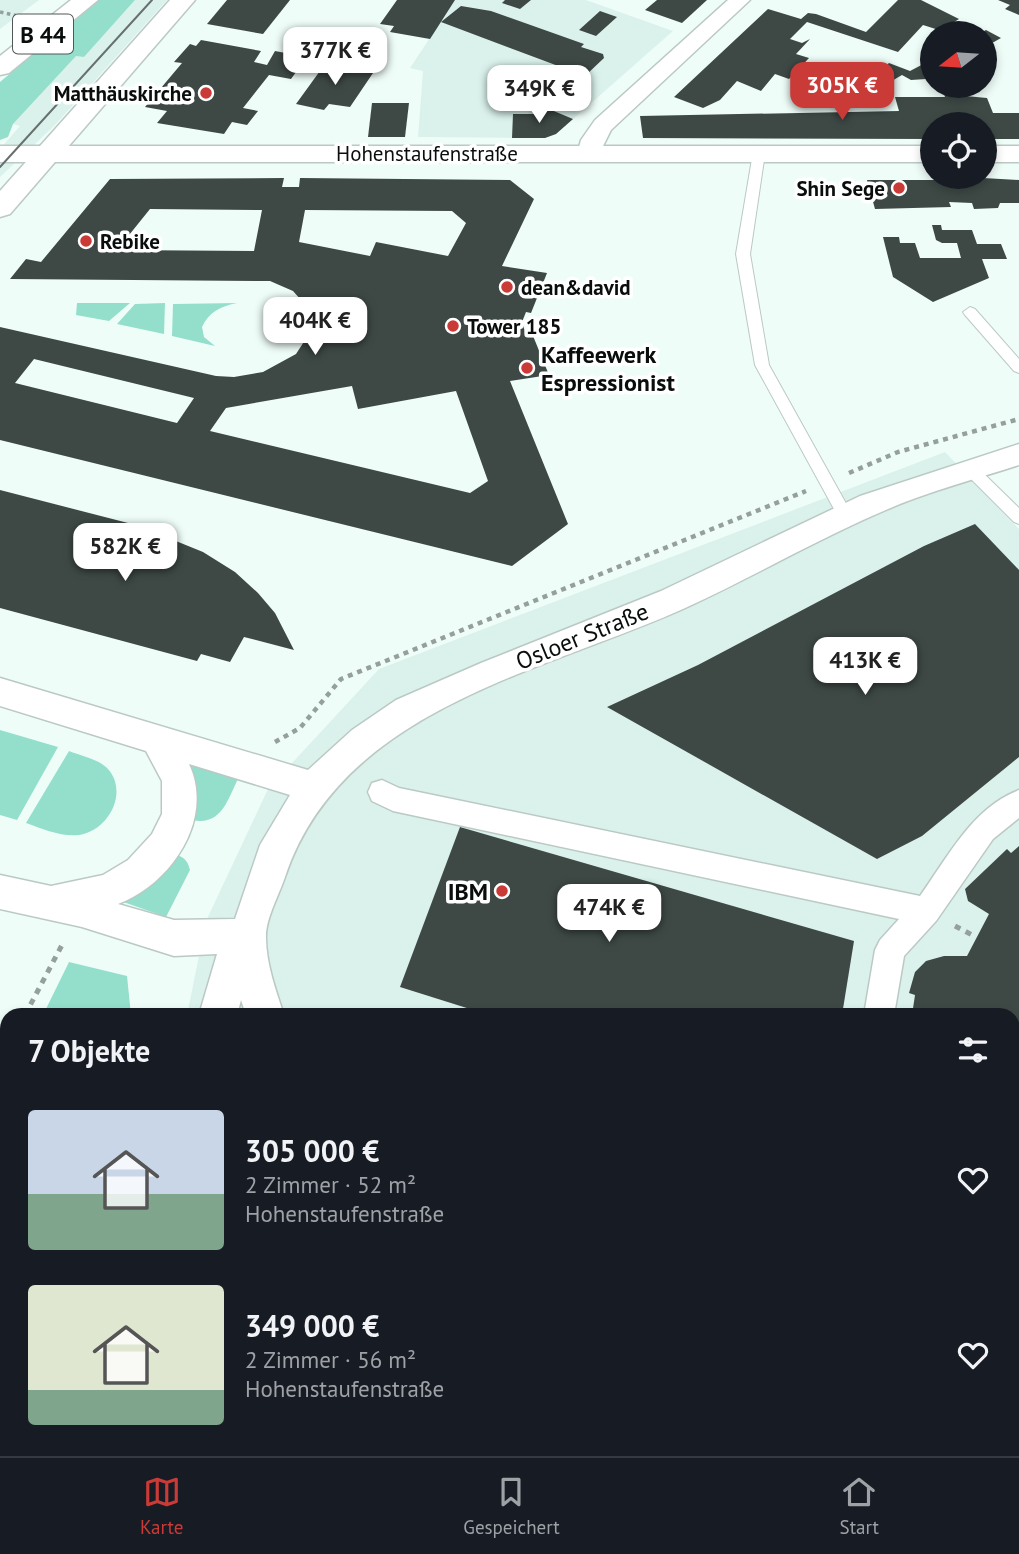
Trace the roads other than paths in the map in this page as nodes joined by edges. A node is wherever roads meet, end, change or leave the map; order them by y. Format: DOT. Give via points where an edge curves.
graph roads {
  1 [pos="86,0"];
  2 [pos="183,0"];
  3 [pos="740,0"];
  4 [pos="0,68"];
  5 [pos="590,151"];
  6 [pos="759,153"];
  7 [pos="920,153"];
  8 [pos="0,154"];
  9 [pos="47,154"];
  10 [pos="997,154"];
  11 [pos="1019,154"];
  12 [pos="0,208"];
  13 [pos="970,312"];
  14 [pos="1019,368"];
  15 [pos="1019,454"];
  16 [pos="970,469"];
  17 [pos="845,516"];
  18 [pos="1019,518"];
  19 [pos="0,692"];
  20 [pos="159,743"];
  21 [pos="314,788"];
  22 [pos="382,792"];
  23 [pos="1019,802"];
  24 [pos="0,892"];
  25 [pos="47,902"];
  26 [pos="926,911"];
  27 [pos="247,936"];
  28 [pos="213,1008"];
  29 [pos="263,1008"];
  30 [pos="880,1008"];
  1 -- 4 [label="main road, B 44"];
  2 -- 9 [label="main road"];
  3 -- 5 [label="street" via="603,125"];
  5 -- 6 [label="main road, Hohenstaufenstraße"];
  5 -- 9 [label="main road, Hohenstaufenstraße"];
  6 -- 7 [label="main road, Hohenstaufenstraße"];
  6 -- 17 [label="lane" via="743,254 762,365"];
  8 -- 9 [label="main road, Hohenstaufenstraße"];
  9 -- 12 [label="main road"];
  10 -- 11 [label="main road"];
  13 -- 14 [label="lane"];
  15 -- 16 [label="street, Osloer Straße"];
  16 -- 17 [label="street, Osloer Straße"];
  16 -- 18 [label="lane"];
  17 -- 21 [label="street, Osloer Straße" via="672,600 408,710 364,740"];
  19 -- 20 [label="street"];
  20 -- 21 [label="street"];
  20 -- 25 [label="street" via="180,783 180,812 168,841 145,868 113,890"];
  21 -- 27 [label="street, Osloer Straße" via="278,845"];
  22 -- 26 [label="street" via="393,799"];
  23 -- 26 [label="street" via="984,830"];
  24 -- 25 [label="street"];
  25 -- 27 [label="street" via="174,938"];
  26 -- 30 [label="street" via="890,950"];
  27 -- 28 [label="street, Osloer Straße"];
  27 -- 29 [label="street"];
}
